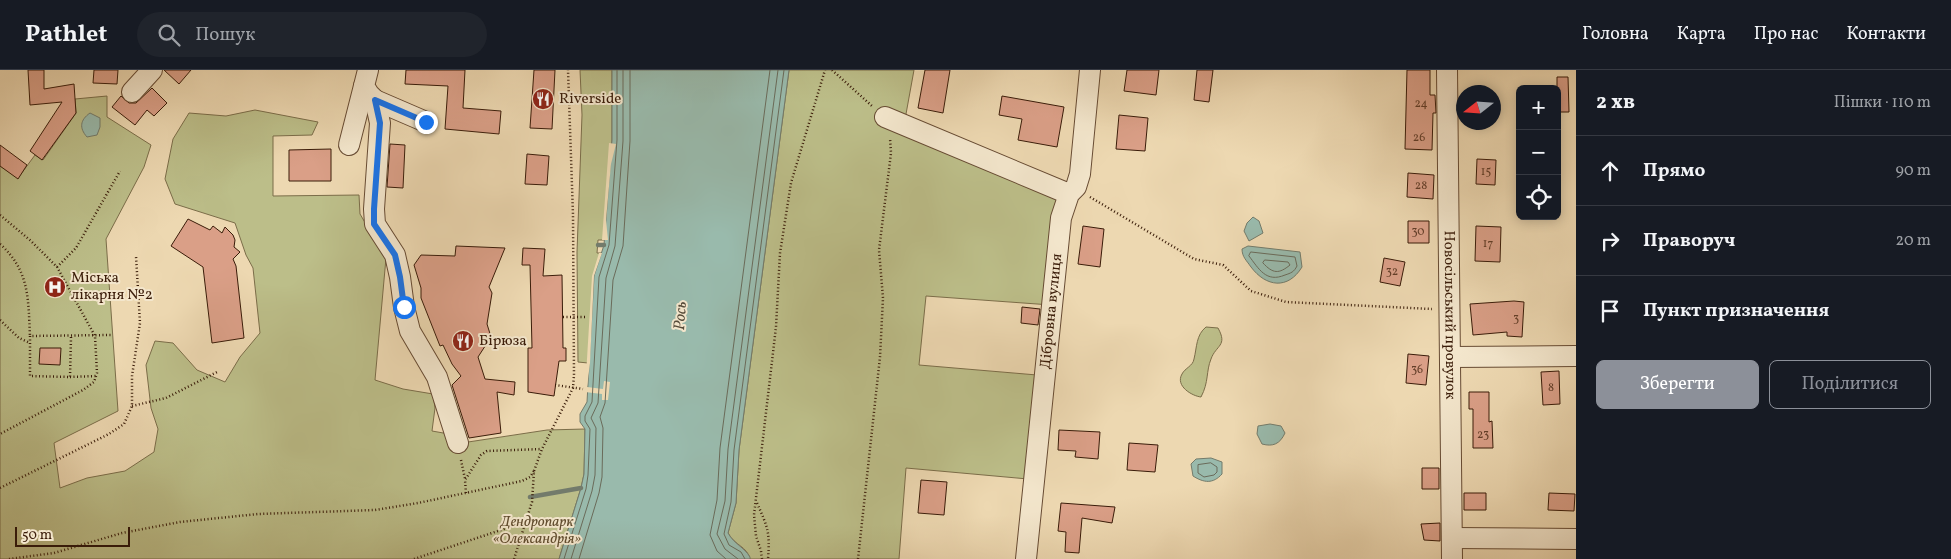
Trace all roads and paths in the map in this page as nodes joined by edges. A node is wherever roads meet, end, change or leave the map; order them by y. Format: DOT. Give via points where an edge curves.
graph roads {
  1 [pos="152,70"];
  2 [pos="568,70"];
  3 [pos="825,70"];
  4 [pos="832,70"];
  5 [pos="1090,70"];
  6 [pos="1446,70"];
  7 [pos="369,85"];
  8 [pos="132,92"];
  9 [pos="885,117"];
  10 [pos="426,122"];
  11 [pos="349,145"];
  12 [pos="120,171"];
  13 [pos="1069,194"];
  14 [pos="0,215"];
  15 [pos="0,244"];
  16 [pos="136,256"];
  17 [pos="57,267"];
  18 [pos="1449,310"];
  19 [pos="563,317"];
  20 [pos="574,317"];
  21 [pos="587,317"];
  22 [pos="0,320"];
  23 [pos="112,335"];
  24 [pos="30,336"];
  25 [pos="95,336"];
  26 [pos="71,337"];
  27 [pos="30,343"];
  28 [pos="1576,356"];
  29 [pos="1451,357"];
  30 [pos="217,372"];
  31 [pos="70,376"];
  32 [pos="96,376"];
  33 [pos="555,385"];
  34 [pos="573,388"];
  35 [pos="583,389"];
  36 [pos="132,406"];
  37 [pos="0,434"];
  38 [pos="458,444"];
  39 [pos="542,449"];
  40 [pos="534,471"];
  41 [pos="465,480"];
  42 [pos="0,488"];
  43 [pos="466,493"];
  44 [pos="756,501"];
  45 [pos="525,522"];
  46 [pos="1452,538"];
  47 [pos="1576,539"];
  48 [pos="9,559"];
  49 [pos="414,559"];
  50 [pos="514,559"];
  51 [pos="762,559"];
  52 [pos="768,559"];
  53 [pos="858,559"];
  54 [pos="1026,559"];
  55 [pos="1452,559"];
  1 -- 8 [label="street"];
  2 -- 20 [label="path"];
  3 -- 44 [label="path" via="791,183 780,253 776,327"];
  4 -- 9 [label="path"];
  5 -- 13 [label="street, Дібровна вулиця" via="1080,174 1076,187"];
  6 -- 18 [label="street, Новосільський провулок"];
  7 -- 10 [label="street"];
  7 -- 11 [label="street"];
  7 -- 38 [label="street" via="380,123 374,224 395,255 410,331 438,377"];
  9 -- 13 [label="street"];
  9 -- 53 [label="path" via="891,153 879,250 883,298 880,358"];
  12 -- 17 [label="path" via="76,248"];
  13 -- 18 [label="path" via="1094,198 1194,259 1223,265 1250,291 1286,302"];
  13 -- 54 [label="street, Дібровна вулиця" via="1061,218"];
  14 -- 17 [label="path"];
  15 -- 24 [label="path" via="12,254 24,276"];
  16 -- 36 [label="path" via="140,323 132,376"];
  17 -- 25 [label="path"];
  18 -- 29 [label="street, Новосільський провулок"];
  19 -- 20 [label="path"];
  20 -- 21 [label="path"];
  20 -- 34 [label="path"];
  22 -- 27 [label="path" via="19,338"];
  23 -- 25 [label="path"];
  24 -- 26 [label="path"];
  24 -- 27 [label="path"];
  25 -- 26 [label="path"];
  25 -- 32 [label="path"];
  26 -- 31 [label="path"];
  27 -- 31 [label="path" via="30,376"];
  28 -- 29 [label="street"];
  29 -- 46 [label="street, Новосільський провулок"];
  30 -- 36 [label="path" via="166,398"];
  31 -- 32 [label="path"];
  32 -- 37 [label="path" via="94,382 82,390"];
  33 -- 34 [label="path"];
  34 -- 35 [label="path"];
  34 -- 39 [label="path"];
  36 -- 42 [label="path" via="124,424 109,434"];
  38 -- 41 [label="path"];
  39 -- 40 [label="path"];
  39 -- 41 [label="path" via="487,452 481,455"];
  40 -- 43 [label="path" via="522,481"];
  40 -- 45 [label="path" via="532,502"];
  41 -- 43 [label="path"];
  43 -- 48 [label="path" via="375,510 258,514 180,522 122,533 54,554"];
  44 -- 51 [label="path" via="756,536"];
  44 -- 52 [label="path" via="770,539"];
  45 -- 49 [label="path"];
  45 -- 50 [label="path"];
  46 -- 47 [label="street"];
  46 -- 55 [label="street, Новосільський провулок"];
}
